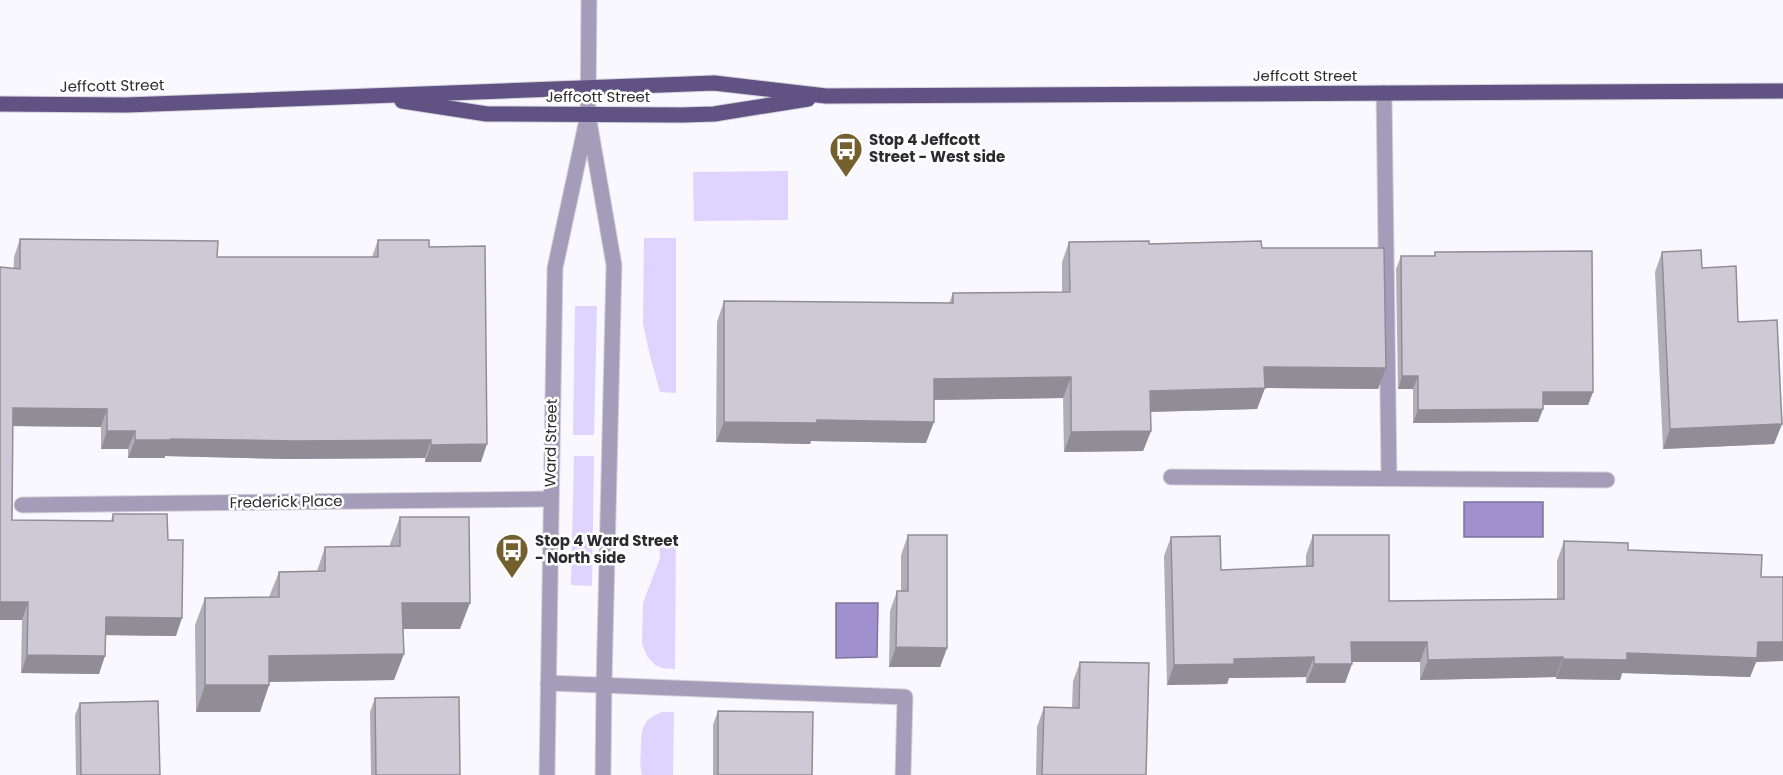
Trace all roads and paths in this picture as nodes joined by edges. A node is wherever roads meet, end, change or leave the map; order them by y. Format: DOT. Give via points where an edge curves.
graph roads {
  1 [pos="589,0"];
  2 [pos="588,87"];
  3 [pos="1783,91"];
  4 [pos="1384,93"];
  5 [pos="369,95"];
  6 [pos="826,96"];
  7 [pos="0,104"];
  8 [pos="588,115"];
  9 [pos="1171,477"];
  10 [pos="1389,478"];
  11 [pos="1607,480"];
  12 [pos="550,499"];
  13 [pos="22,505"];
  14 [pos="548,683"];
  15 [pos="604,684"];
  16 [pos="547,775"];
  17 [pos="603,775"];
  18 [pos="903,775"];
  1 -- 2 [label="street, Ward Street"];
  2 -- 5 [label="main road, Jeffcott Street"];
  2 -- 6 [label="main road, Jeffcott Street" via="714,83"];
  2 -- 8 [label="street, Ward Street"];
  3 -- 4 [label="main road, Jeffcott Street"];
  4 -- 6 [label="main road, Jeffcott Street"];
  4 -- 10 [label="street"];
  5 -- 7 [label="main road, Jeffcott Street" via="126,105"];
  5 -- 8 [label="main road, Jeffcott Street" via="488,114"];
  6 -- 8 [label="main road, Jeffcott Street" via="714,114"];
  8 -- 12 [label="street, Ward Street" via="555,268"];
  8 -- 15 [label="street, Ward Street" via="614,265"];
  9 -- 10 [label="street"];
  10 -- 11 [label="street"];
  12 -- 13 [label="street, Frederick Place"];
  12 -- 14 [label="street, Ward Street"];
  14 -- 15 [label="street"];
  14 -- 16 [label="street, Ward Street"];
  15 -- 17 [label="street, Ward Street"];
  15 -- 18 [label="street" via="905,697"];
}
